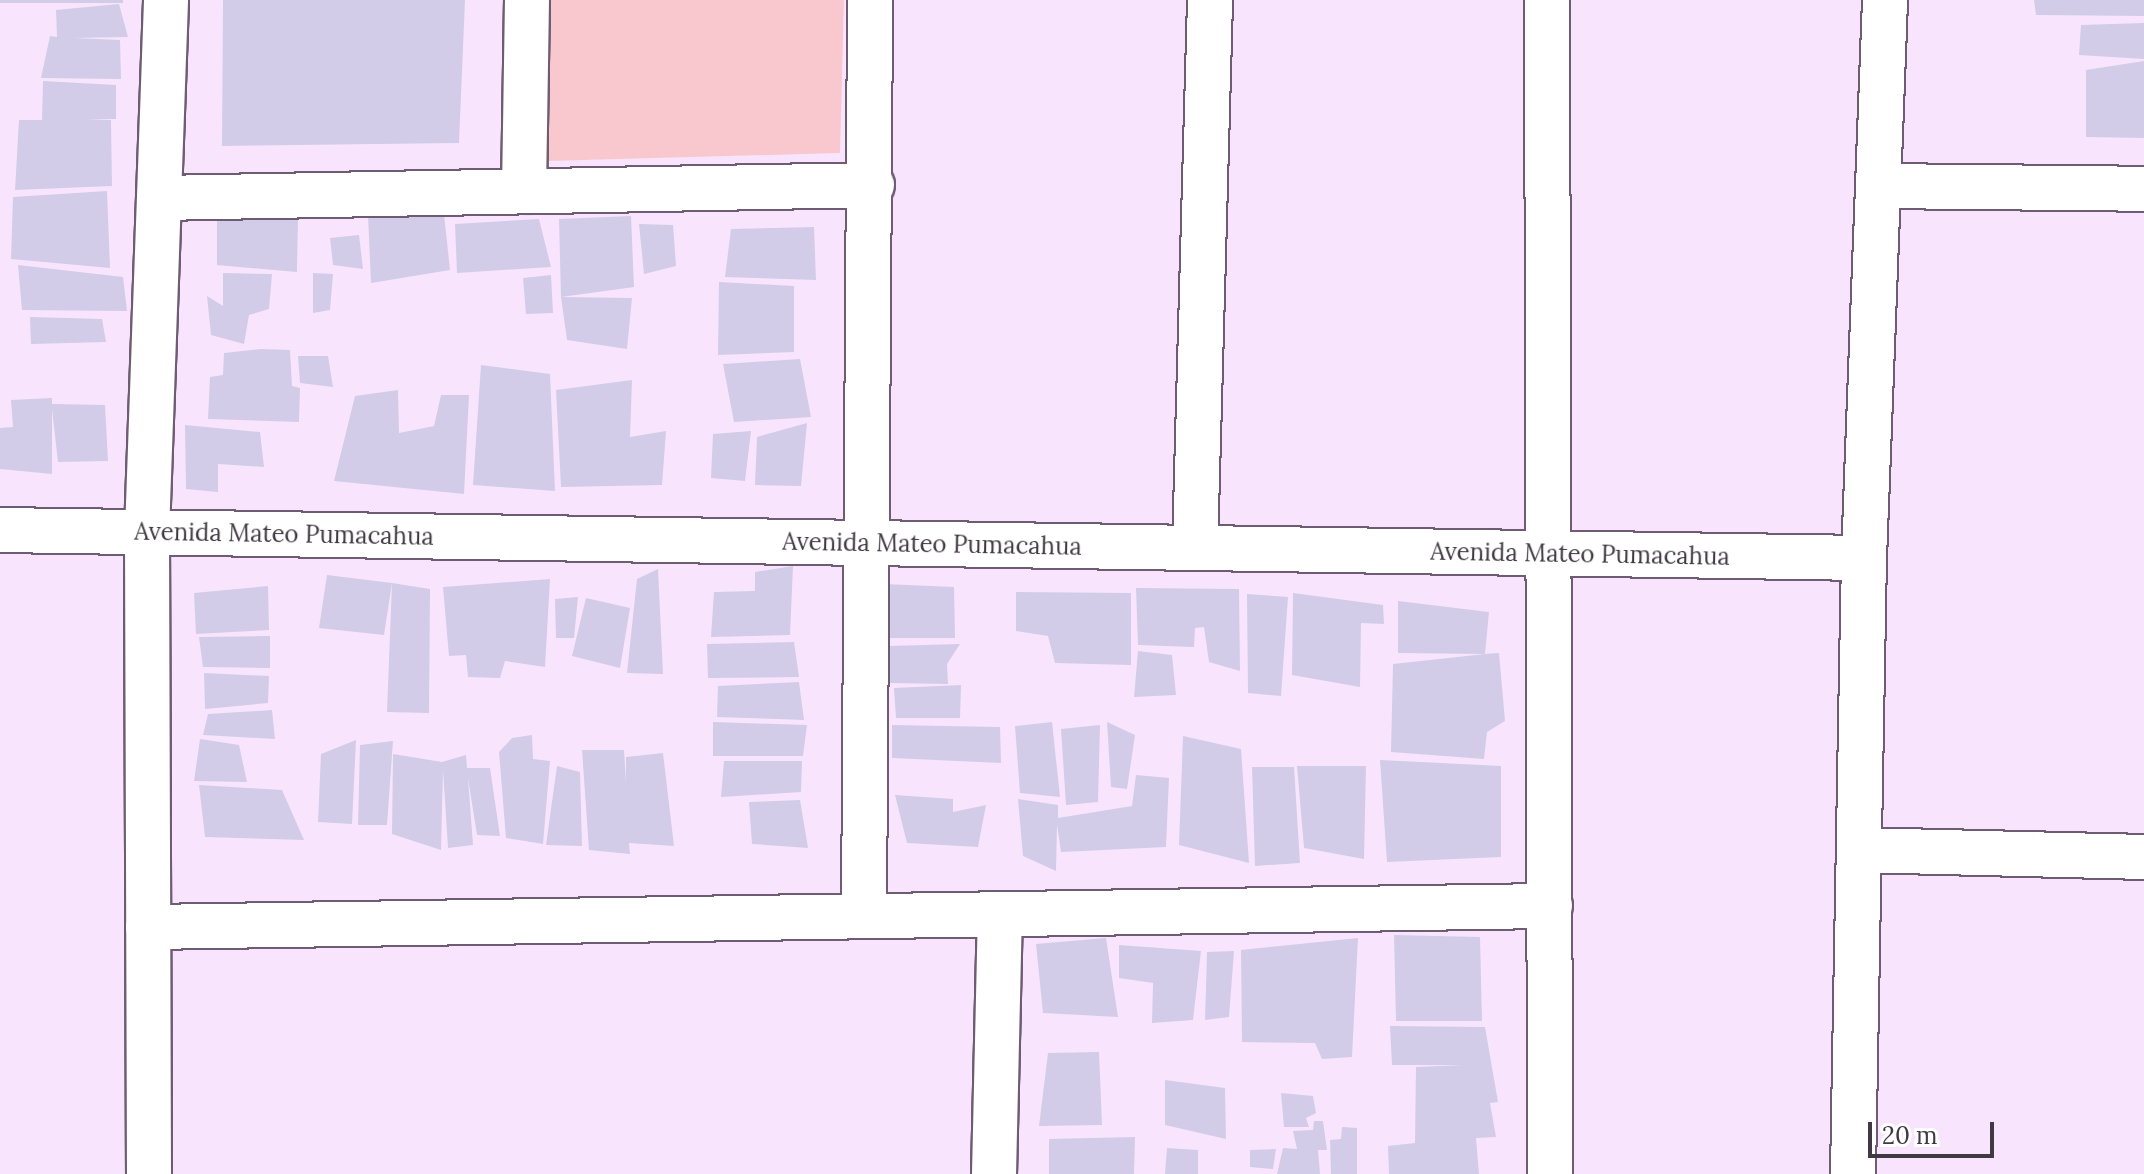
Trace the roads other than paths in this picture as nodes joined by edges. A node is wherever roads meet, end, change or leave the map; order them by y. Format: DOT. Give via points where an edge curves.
graph roads {
  1 [pos="166,0"];
  2 [pos="527,0"];
  3 [pos="870,0"];
  4 [pos="1210,0"];
  5 [pos="1547,0"];
  6 [pos="1885,0"];
  7 [pos="872,185"];
  8 [pos="1878,186"];
  9 [pos="2144,189"];
  10 [pos="524,191"];
  11 [pos="159,198"];
  12 [pos="0,530"];
  13 [pos="147,532"];
  14 [pos="864,543"];
  15 [pos="1195,548"];
  16 [pos="1551,553"];
  17 [pos="1864,558"];
  18 [pos="1859,850"];
  19 [pos="2144,857"];
  20 [pos="1550,906"];
  21 [pos="864,914"];
  22 [pos="1000,917"];
  23 [pos="148,927"];
  24 [pos="149,1174"];
  25 [pos="994,1174"];
  26 [pos="1550,1174"];
  27 [pos="1853,1174"];
  1 -- 11 [label="street"];
  2 -- 10 [label="street"];
  3 -- 7 [label="street"];
  4 -- 15 [label="street"];
  5 -- 16 [label="street"];
  6 -- 8 [label="street"];
  7 -- 10 [label="street"];
  7 -- 14 [label="street"];
  8 -- 9 [label="street"];
  8 -- 17 [label="street"];
  10 -- 11 [label="street"];
  11 -- 13 [label="street"];
  12 -- 13 [label="street, Avenida Mateo Pumacahua"];
  13 -- 14 [label="street, Avenida Mateo Pumacahua"];
  13 -- 23 [label="street"];
  14 -- 15 [label="street, Avenida Mateo Pumacahua"];
  14 -- 21 [label="street"];
  15 -- 16 [label="street, Avenida Mateo Pumacahua"];
  16 -- 17 [label="street, Avenida Mateo Pumacahua"];
  16 -- 20 [label="street"];
  17 -- 18 [label="street"];
  18 -- 19 [label="street"];
  18 -- 27 [label="street"];
  20 -- 22 [label="street"];
  20 -- 26 [label="street"];
  21 -- 22 [label="street"];
  21 -- 23 [label="street"];
  22 -- 25 [label="street"];
  23 -- 24 [label="street"];
}
